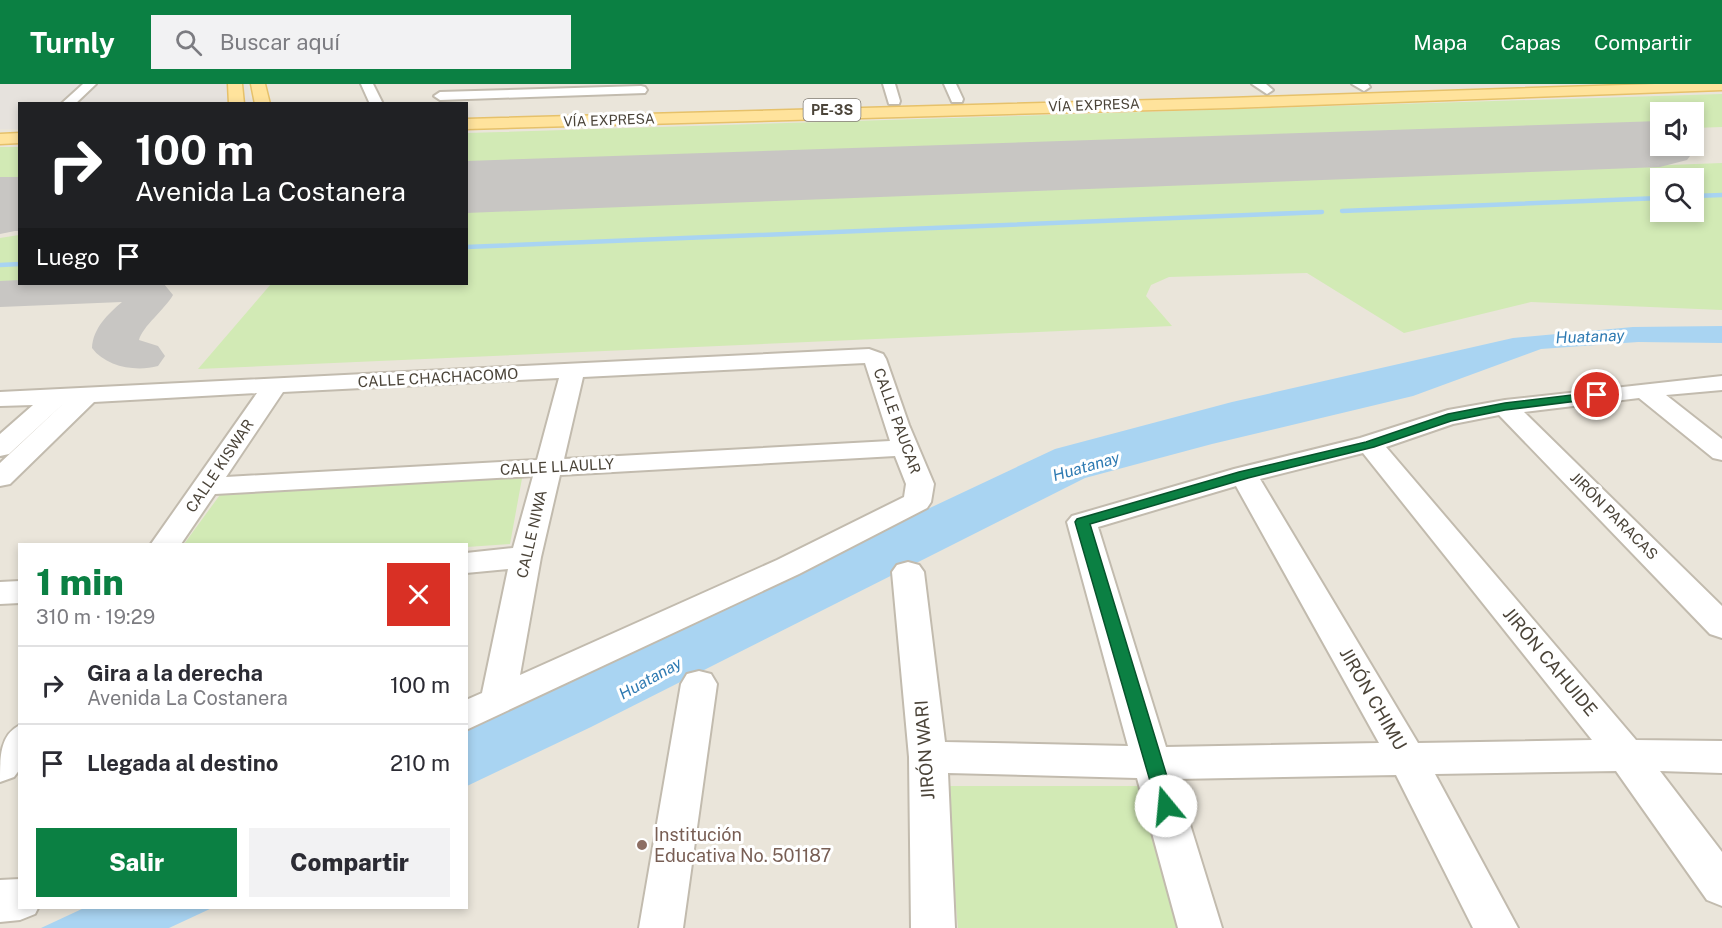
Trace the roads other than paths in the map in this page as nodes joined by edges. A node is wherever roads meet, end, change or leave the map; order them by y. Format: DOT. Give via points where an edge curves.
graph roads {
  1 [pos="90,84"];
  2 [pos="234,84"];
  3 [pos="258,84"];
  4 [pos="367,84"];
  5 [pos="449,84"];
  6 [pos="889,84"];
  7 [pos="950,84"];
  8 [pos="1453,84"];
  9 [pos="1551,84"];
  10 [pos="1671,84"];
  11 [pos="1361,85"];
  12 [pos="1722,86"];
  13 [pos="1262,87"];
  14 [pos="1484,87"];
  15 [pos="1645,88"];
  16 [pos="641,90"];
  17 [pos="1530,92"];
  18 [pos="558,93"];
  19 [pos="1238,96"];
  20 [pos="1199,97"];
  21 [pos="957,99"];
  22 [pos="437,100"];
  23 [pos="894,101"];
  24 [pos="69,102"];
  25 [pos="237,102"];
  26 [pos="262,102"];
  27 [pos="375,102"];
  28 [pos="838,108"];
  29 [pos="796,109"];
  30 [pos="693,112"];
  31 [pos="653,113"];
  32 [pos="468,119"];
  33 [pos="468,119"];
  34 [pos="875,359"];
  35 [pos="573,370"];
  36 [pos="1722,383"];
  37 [pos="274,387"];
  38 [pos="1644,390"];
  39 [pos="87,395"];
  40 [pos="56,397"];
  41 [pos="0,399"];
  42 [pos="1505,407"];
  43 [pos="1370,444"];
  44 [pos="0,448"];
  45 [pos="906,448"];
  46 [pos="1722,452"];
  47 [pos="547,468"];
  48 [pos="1244,475"];
  49 [pos="0,478"];
  50 [pos="208,486"];
  51 [pos="167,543"];
  52 [pos="526,556"];
  53 [pos="468,563"];
  54 [pos="908,572"];
  55 [pos="18,592"];
  56 [pos="0,593"];
  57 [pos="1722,626"];
  58 [pos="699,684"];
  59 [pos="498,700"];
  60 [pos="468,715"];
  61 [pos="18,743"];
  62 [pos="1626,754"];
  63 [pos="928,757"];
  64 [pos="1722,757"];
  65 [pos="1408,760"];
  66 [pos="1153,763"];
  67 [pos="0,766"];
  68 [pos="1722,886"];
  69 [pos="18,899"];
  70 [pos="0,902"];
  71 [pos="661,928"];
  72 [pos="933,928"];
  73 [pos="1200,928"];
  74 [pos="1496,928"];
  1 -- 24 [label="street"];
  2 -- 25 [label="main road"];
  3 -- 26 [label="main road"];
  4 -- 27 [label="street"];
  5 -- 22 [label="street"];
  6 -- 23 [label="street"];
  7 -- 21 [label="street"];
  8 -- 11 [label="main road, VÍA EXPRESA / PE-3S"];
  9 -- 14 [label="main road, VÍA EXPRESA / PE-3S"];
  10 -- 14 [label="main road, VÍA EXPRESA / PE-3S"];
  10 -- 15 [label="main road"];
  11 -- 13 [label="main road, VÍA EXPRESA / PE-3S"];
  12 -- 15 [label="main road, VÍA EXPRESA / PE-3S"];
  13 -- 19 [label="main road, VÍA EXPRESA / PE-3S"];
  14 -- 17 [label="main road"];
  14 -- 19 [label="main road, VÍA EXPRESA / PE-3S"];
  15 -- 17 [label="main road, VÍA EXPRESA / PE-3S"];
  16 -- 18 [label="street"];
  17 -- 19 [label="main road, VÍA EXPRESA / PE-3S"];
  18 -- 22 [label="street"];
  19 -- 20 [label="main road, VÍA EXPRESA / PE-3S"];
  20 -- 21 [label="main road, VÍA EXPRESA / PE-3S"];
  20 -- 28 [label="main road, VÍA EXPRESA / PE-3S"];
  20 -- 29 [label="main road, VÍA EXPRESA / PE-3S"];
  21 -- 23 [label="main road, VÍA EXPRESA / PE-3S"];
  23 -- 29 [label="main road, VÍA EXPRESA / PE-3S"];
  28 -- 29 [label="main road"];
  28 -- 31 [label="main road, VÍA EXPRESA / PE-3S"];
  29 -- 30 [label="main road, VÍA EXPRESA / PE-3S"];
  30 -- 31 [label="main road"];
  30 -- 33 [label="main road, VÍA EXPRESA / PE-3S"];
  31 -- 32 [label="main road, VÍA EXPRESA / PE-3S"];
  34 -- 35 [label="street, CALLE CHACHACOMO" via="869,356"];
  34 -- 45 [label="street, CALLE PAUCAR"];
  35 -- 37 [label="street, CALLE CHACHACOMO"];
  35 -- 47 [label="street, CALLE NIWA"];
  36 -- 38 [label="street"];
  37 -- 39 [label="street, CALLE CHACHACOMO"];
  37 -- 50 [label="street, CALLE KISWAR"];
  38 -- 42 [label="street"];
  38 -- 46 [label="street"];
  39 -- 40 [label="street, CALLE CHACHACOMO"];
  39 -- 49 [label="street"];
  40 -- 41 [label="street, CALLE CHACHACOMO"];
  40 -- 44 [label="street"];
  42 -- 43 [label="street" via="1448,418"];
  42 -- 57 [label="street, JIRÓN PARACAS"];
  43 -- 48 [label="street"];
  43 -- 62 [label="street, JIRÓN CAHUIDE"];
  45 -- 47 [label="street, CALLE LLAULLY"];
  45 -- 59 [label="street, CALLE PAUCAR" via="920,484 917,502 788,567"];
  47 -- 50 [label="street, CALLE LLAULLY"];
  47 -- 52 [label="street, CALLE NIWA"];
  48 -- 65 [label="street, JIRÓN CHIMU"];
  48 -- 66 [label="street" via="1082,522"];
  50 -- 51 [label="street, CALLE KISWAR"];
  52 -- 53 [label="street"];
  52 -- 59 [label="street, CALLE NIWA"];
  54 -- 63 [label="street, JIRÓN WARI"];
  55 -- 56 [label="street"];
  58 -- 71 [label="street"];
  59 -- 60 [label="street"];
  61 -- 67 [label="street"];
  62 -- 64 [label="street"];
  62 -- 65 [label="street"];
  62 -- 68 [label="street, JIRÓN CAHUIDE"];
  63 -- 66 [label="street"];
  63 -- 72 [label="street, JIRÓN WARI"];
  65 -- 66 [label="street"];
  65 -- 74 [label="street, JIRÓN CHIMU"];
  66 -- 73 [label="street"];
  69 -- 70 [label="street"];
}
